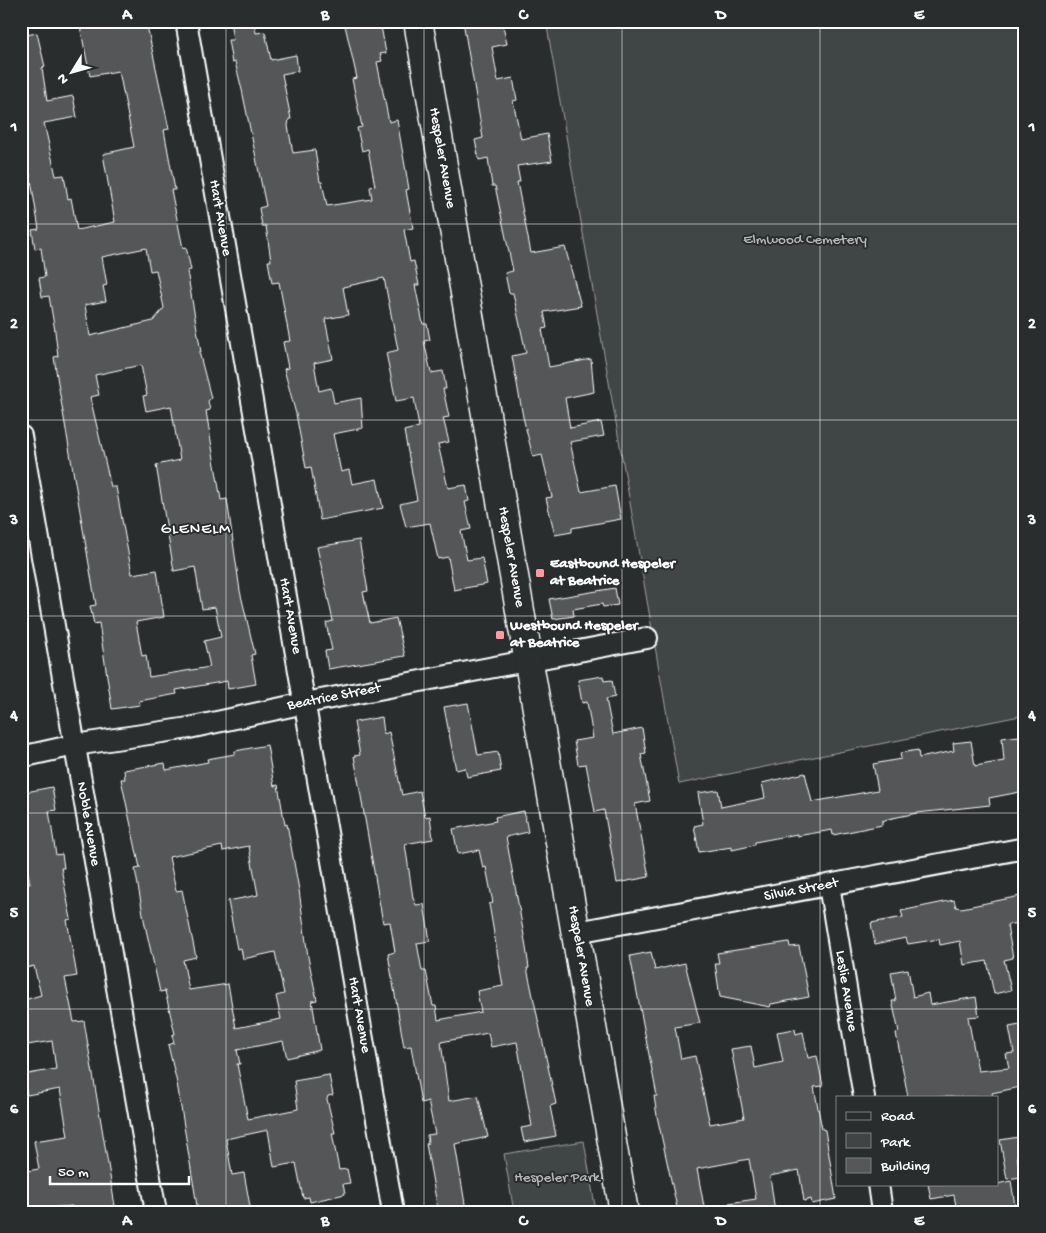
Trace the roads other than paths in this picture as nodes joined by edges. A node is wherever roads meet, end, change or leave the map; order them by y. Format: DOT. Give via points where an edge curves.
graph roads {
  1 [pos="186,21"];
  2 [pos="418,21"];
  3 [pos="21,436"];
  4 [pos="647,638"];
  5 [pos="528,660"];
  6 [pos="305,703"];
  7 [pos="75,746"];
  8 [pos="21,757"];
  9 [pos="1025,848"];
  10 [pos="829,885"];
  11 [pos="577,932"];
  12 [pos="864,1096"];
  13 [pos="878,1186"];
  14 [pos="156,1212"];
  15 [pos="393,1212"];
  16 [pos="624,1212"];
  17 [pos="882,1212"];
  1 -- 6 [label="street, Hart Avenue"];
  2 -- 5 [label="main road, Hespeler Avenue"];
  3 -- 7 [label="street, Noble Avenue"];
  4 -- 5 [label="street, Beatrice Street"];
  5 -- 6 [label="street, Beatrice Street"];
  5 -- 11 [label="main road, Hespeler Avenue"];
  6 -- 7 [label="street, Beatrice Street" via="189,728"];
  6 -- 15 [label="street, Hart Avenue"];
  7 -- 8 [label="street, Beatrice Street"];
  7 -- 14 [label="street, Noble Avenue"];
  9 -- 10 [label="street, Silvia Street"];
  10 -- 11 [label="street, Silvia Street"];
  10 -- 12 [label="street, Leslie Avenue"];
  11 -- 16 [label="main road, Hespeler Avenue"];
  13 -- 17 [label="street"];
}
